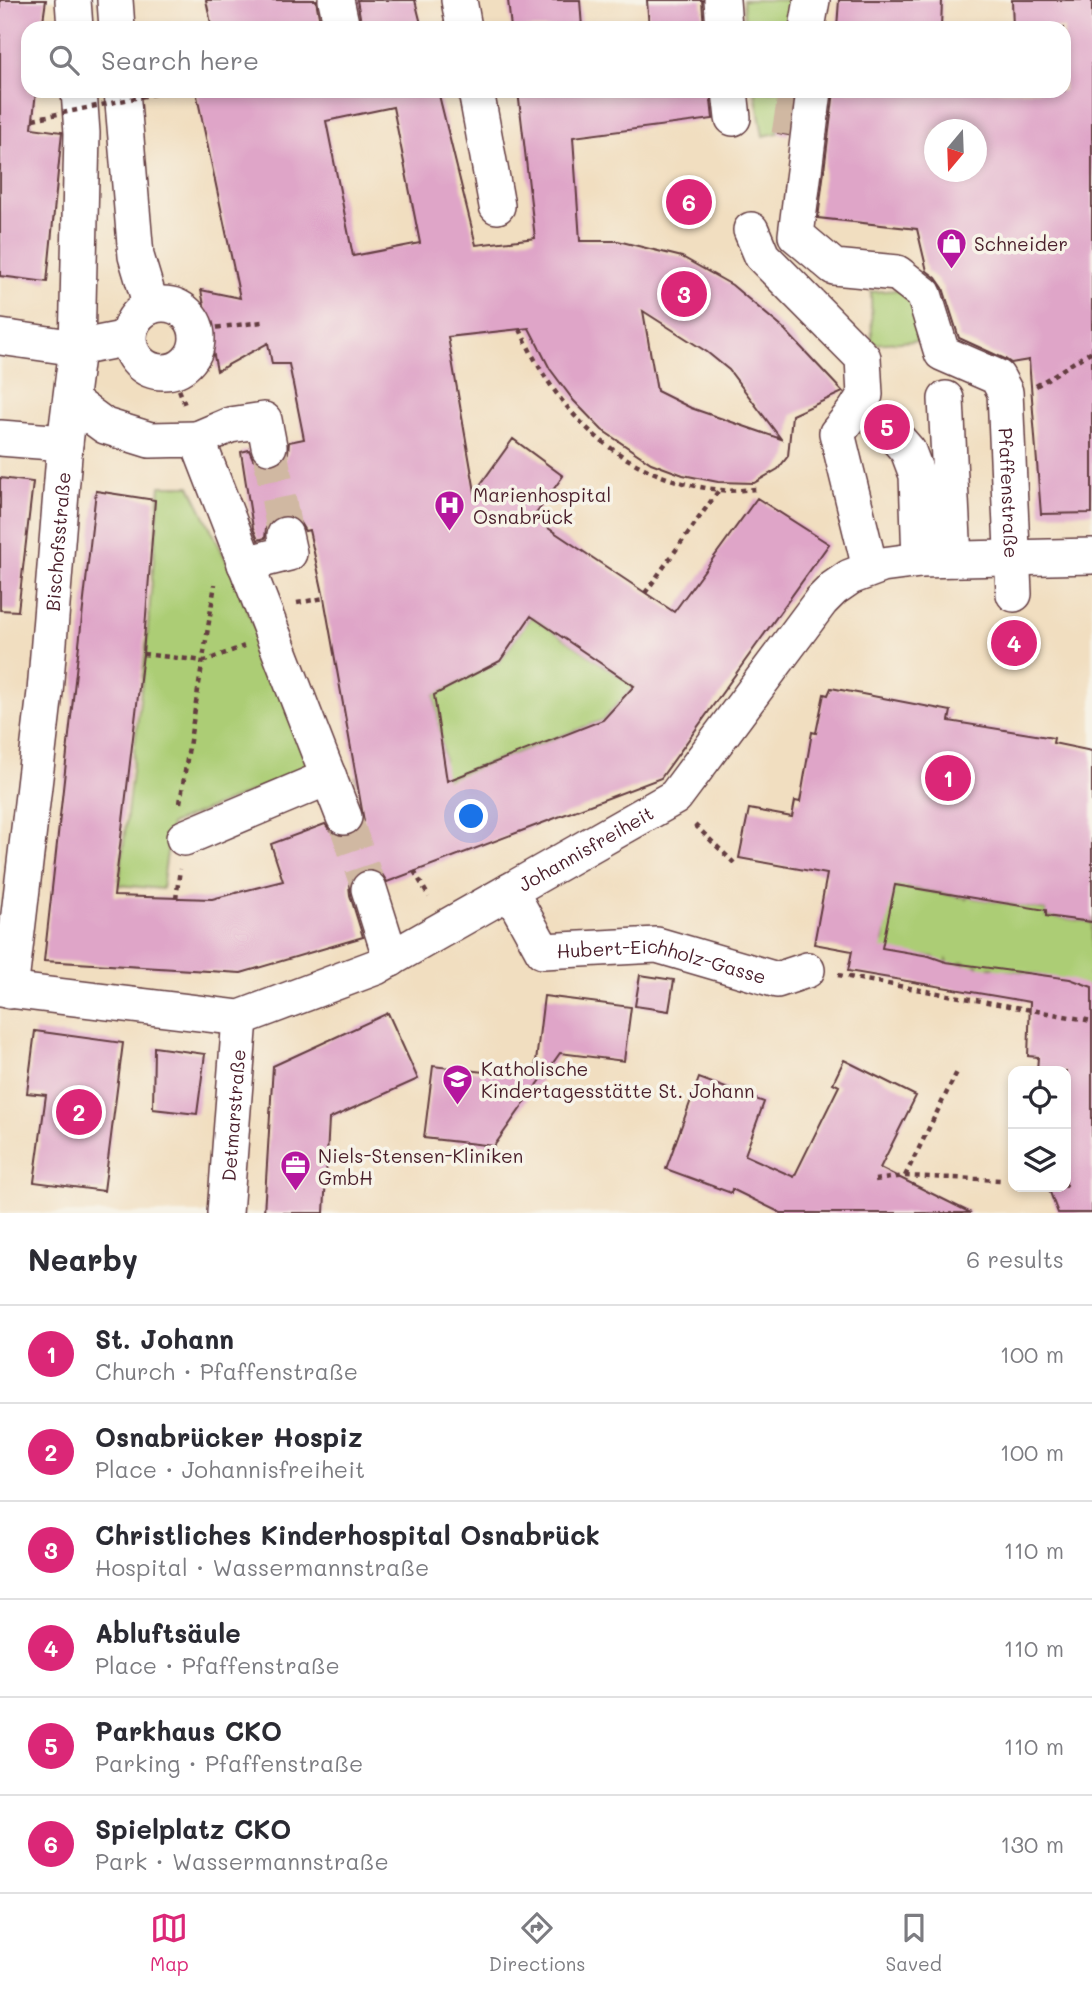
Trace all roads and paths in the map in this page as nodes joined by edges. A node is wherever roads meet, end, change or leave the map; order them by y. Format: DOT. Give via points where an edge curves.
graph roads {
  1 [pos="73,0"];
  2 [pos="115,0"];
  3 [pos="336,0"];
  4 [pos="459,0"];
  5 [pos="722,0"];
  6 [pos="812,0"];
  7 [pos="819,0"];
  8 [pos="74,21"];
  9 [pos="116,21"];
  10 [pos="340,21"];
  11 [pos="463,21"];
  12 [pos="724,21"];
  13 [pos="808,21"];
  14 [pos="820,21"];
  15 [pos="80,98"];
  16 [pos="123,98"];
  17 [pos="135,98"];
  18 [pos="476,98"];
  19 [pos="813,98"];
  20 [pos="33,119"];
  21 [pos="496,206"];
  22 [pos="751,230"];
  23 [pos="151,306"];
  24 [pos="262,322"];
  25 [pos="520,328"];
  26 [pos="197,330"];
  27 [pos="0,337"];
  28 [pos="128,338"];
  29 [pos="77,348"];
  30 [pos="1092,351"];
  31 [pos="1005,392"];
  32 [pos="946,399"];
  33 [pos="71,401"];
  34 [pos="887,427"];
  35 [pos="0,438"];
  36 [pos="197,439"];
  37 [pos="65,443"];
  38 [pos="269,446"];
  39 [pos="759,489"];
  40 [pos="719,490"];
  41 [pos="285,535"];
  42 [pos="1092,556"];
  43 [pos="1014,557"];
  44 [pos="954,559"];
  45 [pos="919,560"];
  46 [pos="870,568"];
  47 [pos="230,571"];
  48 [pos="645,593"];
  49 [pos="1014,594"];
  50 [pos="273,634"];
  51 [pos="143,654"];
  52 [pos="205,661"];
  53 [pos="329,777"];
  54 [pos="344,817"];
  55 [pos="695,825"];
  56 [pos="184,838"];
  57 [pos="734,863"];
  58 [pos="369,888"];
  59 [pos="510,891"];
  60 [pos="176,899"];
  61 [pos="391,959"];
  62 [pos="807,970"];
  63 [pos="5,990"];
  64 [pos="240,1018"];
  65 [pos="1092,1021"];
  66 [pos="957,1072"];
  67 [pos="905,1176"];
  68 [pos="875,1180"];
  69 [pos="1002,1180"];
  70 [pos="225,1213"];
  1 -- 8 [label="street"];
  2 -- 9 [label="street"];
  3 -- 10 [label="street"];
  4 -- 11 [label="street"];
  5 -- 12 [label="street"];
  6 -- 13 [label="street"];
  7 -- 14 [label="street"];
  15 -- 29 [label="street, Bischofsstraße"];
  16 -- 23 [label="street" via="136,256"];
  17 -- 20 [label="path, bridge"];
  18 -- 21 [label="street"];
  19 -- 31 [label="street" via="796,235 834,267 897,273 924,294 943,353 996,377"];
  22 -- 46 [label="street" via="762,256 863,358 865,395 837,433"];
  23 -- 26 [label="street" via="178,307"];
  23 -- 28 [label="street" via="140,312"];
  24 -- 26 [label="path"];
  25 -- 40 [label="path" via="559,398 597,438 643,468 682,483"];
  26 -- 28 [label="street" via="192,356 172,371 160,372 138,362"];
  27 -- 29 [label="street"];
  28 -- 29 [label="street"];
  29 -- 33 [label="street, Bischofsstraße"];
  30 -- 31 [label="path" via="1031,389"];
  31 -- 43 [label="street, Pfaffenstraße"];
  32 -- 44 [label="street"];
  33 -- 36 [label="street" via="106,426 150,440"];
  33 -- 37 [label="street, Bischofsstraße"];
  34 -- 45 [label="street" via="908,451 917,475"];
  35 -- 37 [label="street"];
  36 -- 38 [label="street" via="230,425 264,420"];
  36 -- 47 [label="street"];
  37 -- 63 [label="street, Bischofsstraße" via="45,692"];
  39 -- 40 [label="path"];
  40 -- 48 [label="path"];
  41 -- 47 [label="street" via="289,553"];
  42 -- 43 [label="street, Johannisfreiheit"];
  43 -- 44 [label="street, Johannisfreiheit"];
  43 -- 49 [label="street, Pfaffenstraße"];
  44 -- 45 [label="street, Johannisfreiheit"];
  45 -- 46 [label="street, Johannisfreiheit"];
  46 -- 59 [label="street, Johannisfreiheit" via="834,588 811,613 675,797"];
  47 -- 50 [label="street"];
  47 -- 52 [label="path"];
  50 -- 52 [label="path"];
  50 -- 53 [label="street"];
  51 -- 52 [label="path"];
  52 -- 56 [label="path" via="177,826"];
  53 -- 54 [label="street"];
  53 -- 56 [label="street"];
  55 -- 57 [label="path"];
  56 -- 60 [label="path"];
  58 -- 61 [label="street"];
  59 -- 61 [label="street, Johannisfreiheit"];
  59 -- 62 [label="street, Hubert-Eichholz-Gasse" via="543,951 657,944 777,981"];
  61 -- 64 [label="street, Johannisfreiheit"];
  62 -- 65 [label="path"];
  63 -- 64 [label="street, Johannisfreiheit"];
  64 -- 70 [label="street, Detmarstraße"];
  66 -- 67 [label="path"];
  67 -- 68 [label="path"];
  67 -- 69 [label="path"];
}
